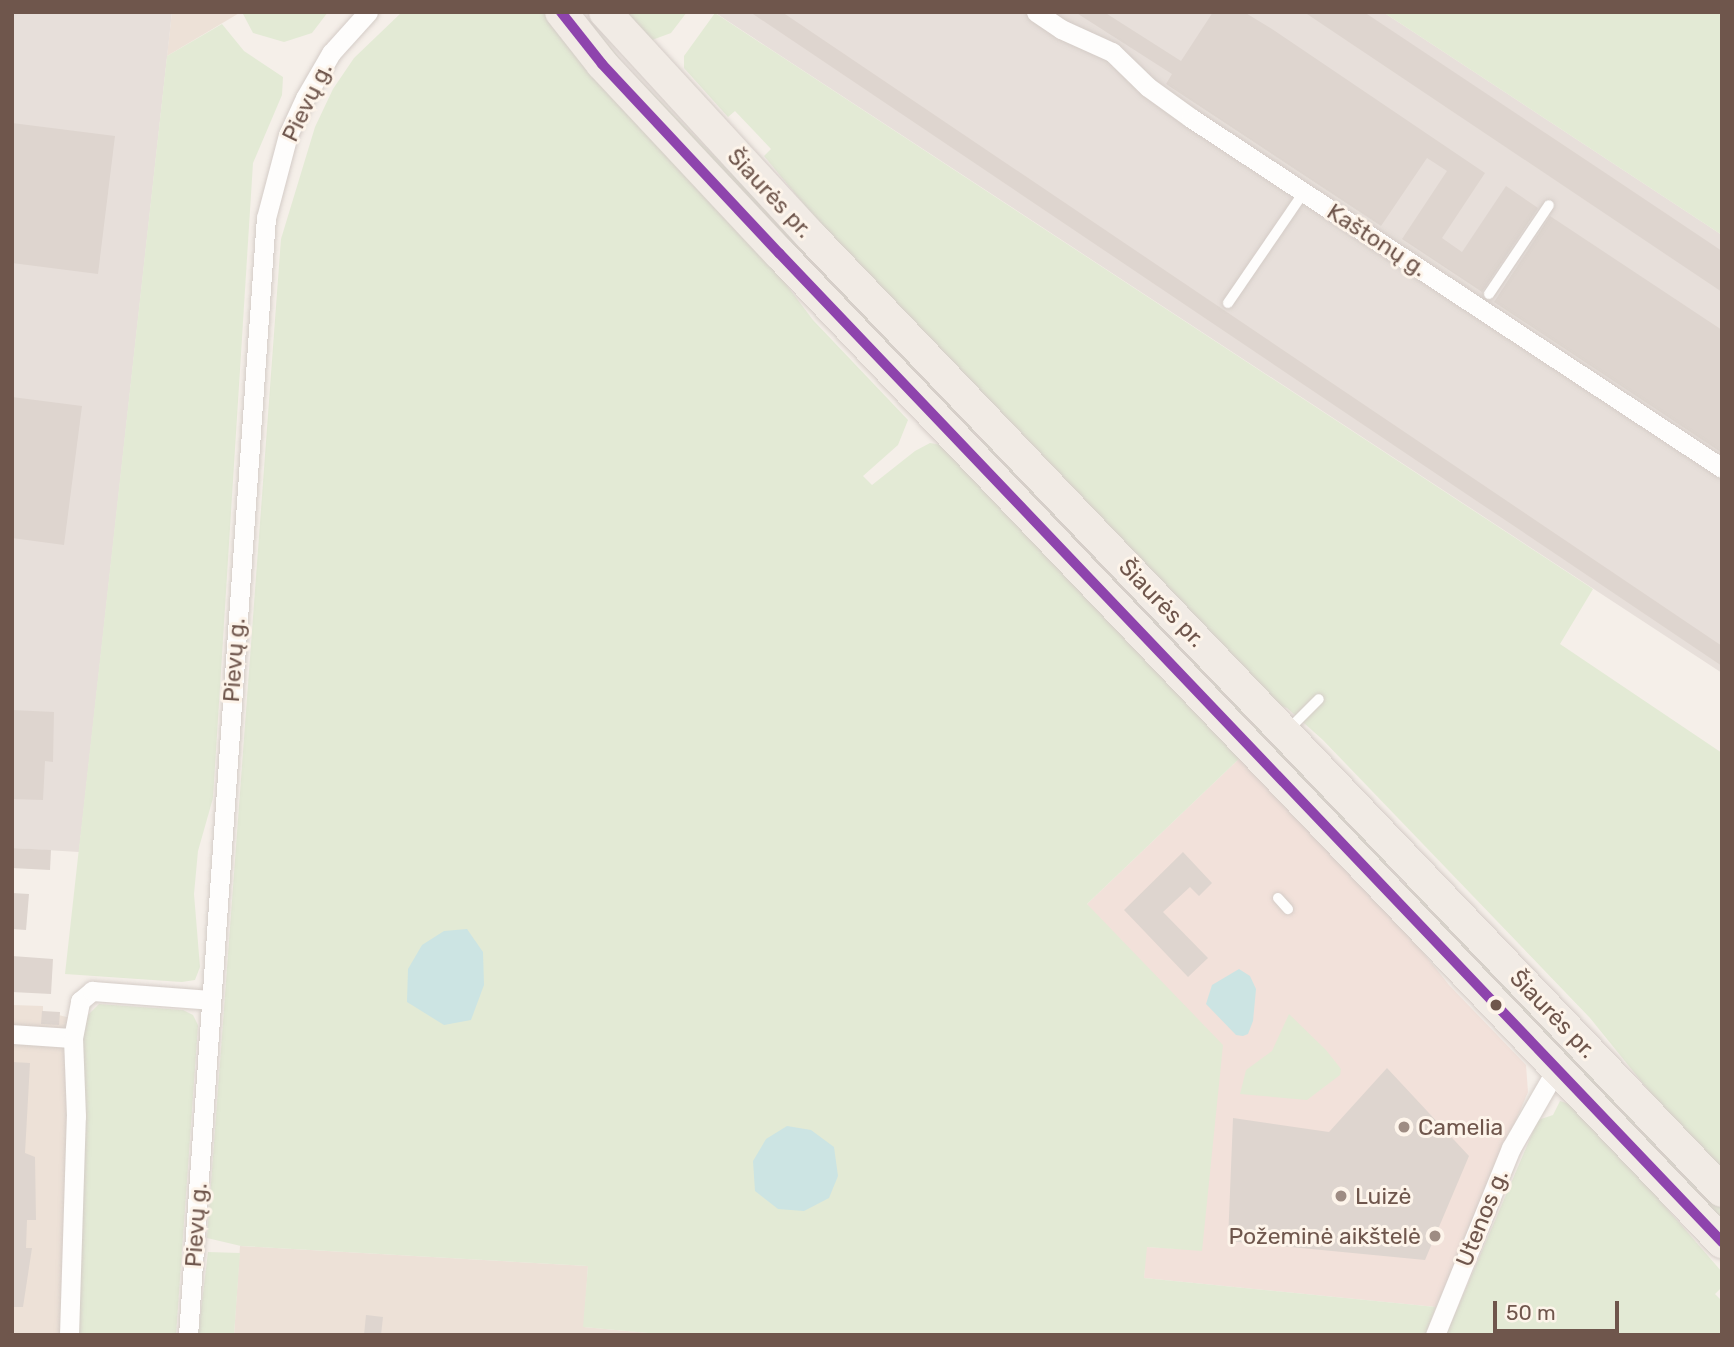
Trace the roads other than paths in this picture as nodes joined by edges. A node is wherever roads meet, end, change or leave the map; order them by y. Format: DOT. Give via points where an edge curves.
graph roads {
  1 [pos="368,12"];
  2 [pos="561,12"];
  3 [pos="605,12"];
  4 [pos="1036,12"];
  5 [pos="1304,192"];
  6 [pos="1549,205"];
  7 [pos="1489,294"];
  8 [pos="1228,303"];
  9 [pos="1722,468"];
  10 [pos="1319,699"];
  11 [pos="1286,732"];
  12 [pos="1419,873"];
  13 [pos="1278,898"];
  14 [pos="1394,898"];
  15 [pos="1288,909"];
  16 [pos="211,1000"];
  17 [pos="12,1034"];
  18 [pos="73,1038"];
  19 [pos="1558,1068"];
  20 [pos="1722,1191"];
  21 [pos="1722,1242"];
  22 [pos="69,1335"];
  23 [pos="188,1335"];
  24 [pos="1435,1335"];
  1 -- 16 [label="street, Pievų g." via="331,53 305,98 288,135 266,218"];
  2 -- 14 [label="main road, Šiaurės pr." via="602,64 779,253"];
  3 -- 11 [label="main road, Šiaurės pr." via="739,161"];
  4 -- 5 [label="street, Kaštonų g." via="1112,52 1148,88"];
  5 -- 8 [label="lane"];
  5 -- 9 [label="street, Kaštonų g."];
  6 -- 7 [label="lane"];
  10 -- 11 [label="lane"];
  11 -- 12 [label="main road, Šiaurės pr."];
  12 -- 14 [label="main road" via="1398,876"];
  12 -- 20 [label="main road, Šiaurės pr."];
  13 -- 15 [label="lane"];
  14 -- 19 [label="main road, Šiaurės pr."];
  16 -- 18 [label="street" via="92,991 80,1001"];
  16 -- 23 [label="street, Pievų g."];
  17 -- 18 [label="street"];
  18 -- 22 [label="street" via="76,1116"];
  19 -- 21 [label="main road, Šiaurės pr."];
  19 -- 24 [label="street, Utenos g." via="1511,1148"];
}
